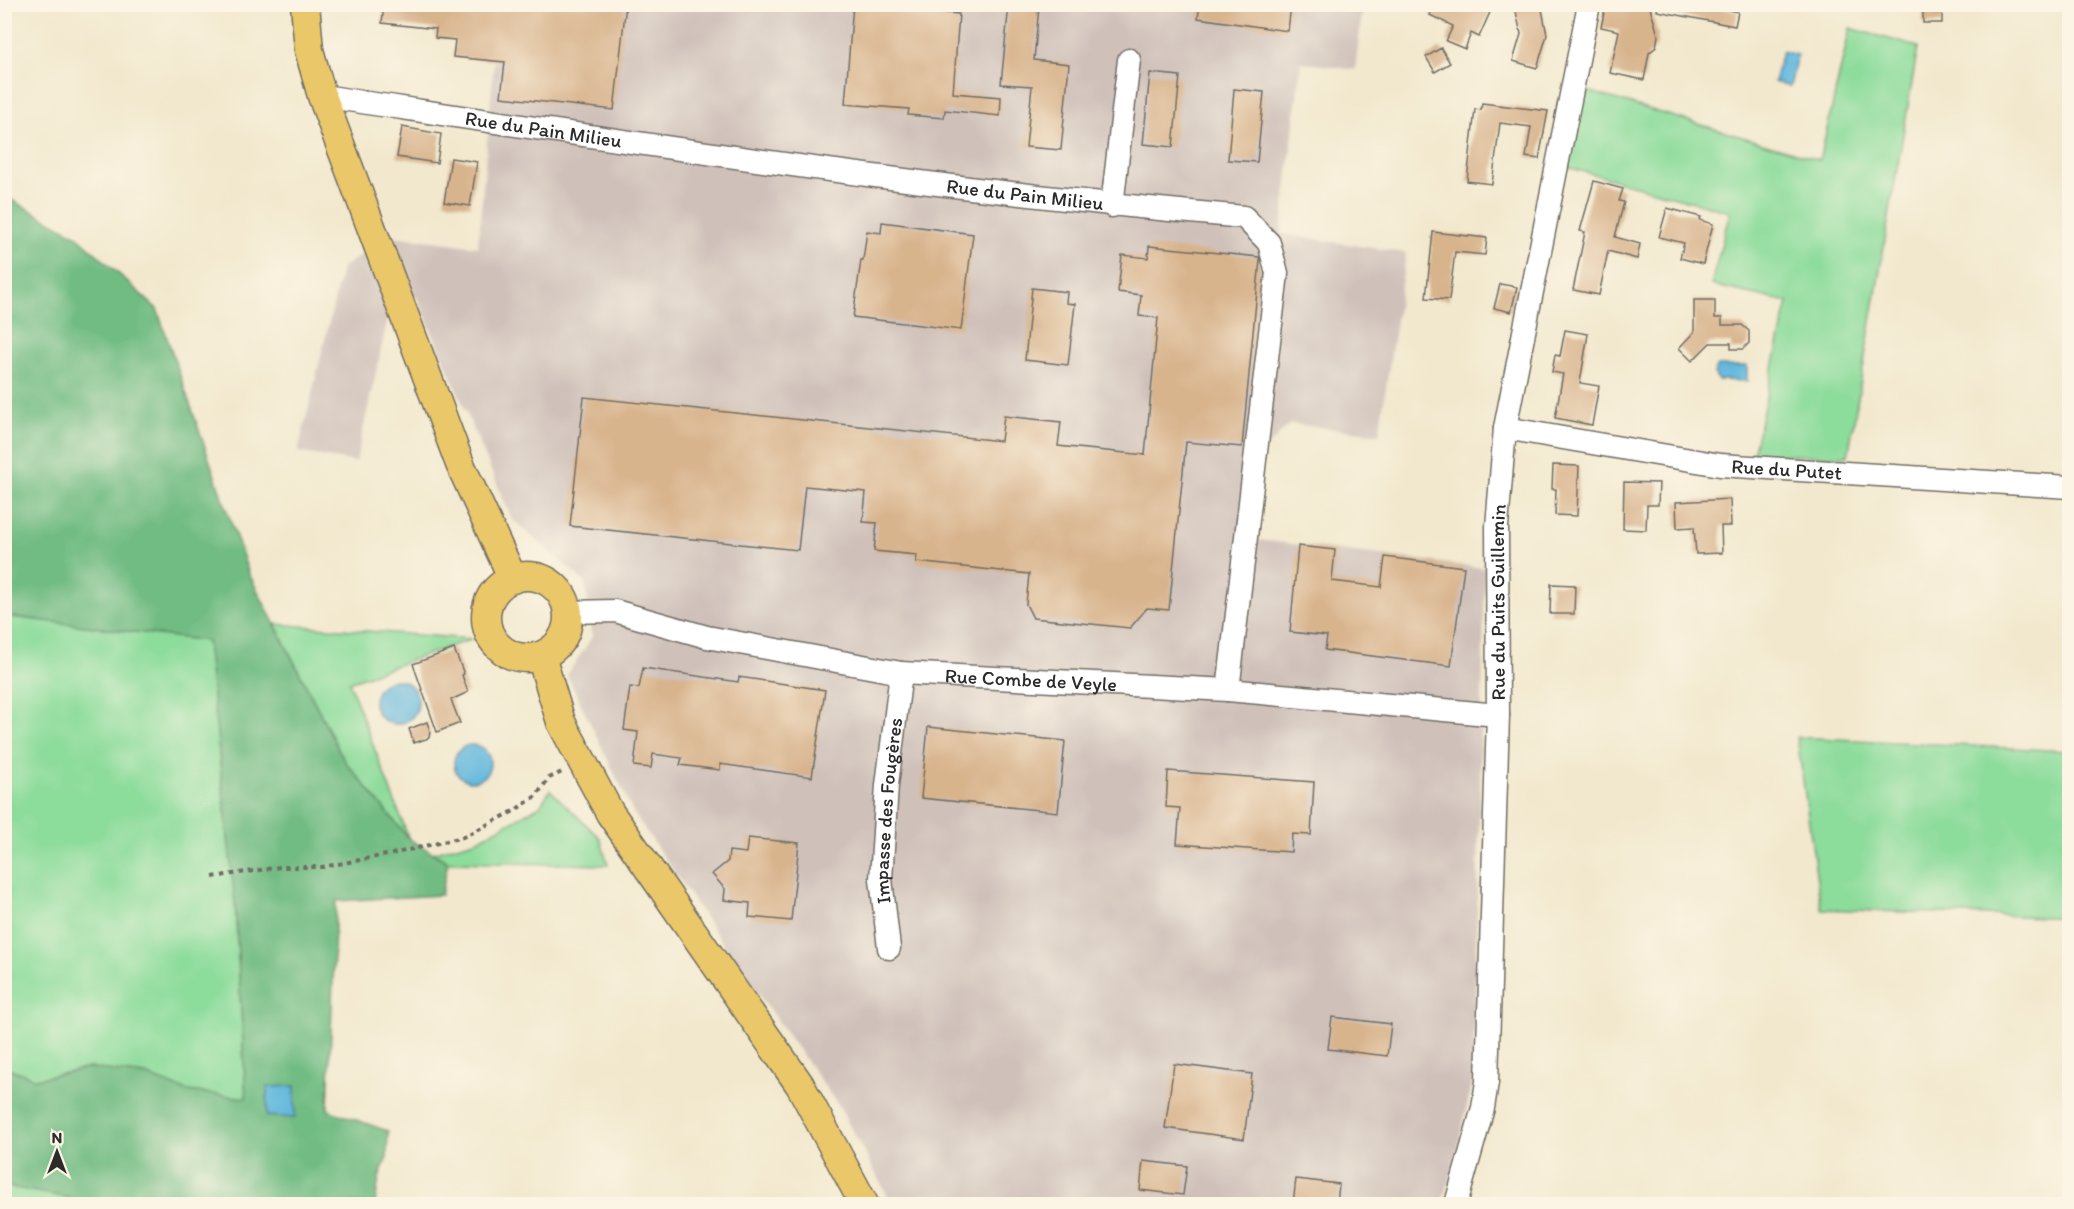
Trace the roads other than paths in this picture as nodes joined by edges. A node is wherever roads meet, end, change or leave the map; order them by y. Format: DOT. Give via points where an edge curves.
graph roads {
  1 [pos="305,4"];
  2 [pos="1589,4"];
  3 [pos="1129,60"];
  4 [pos="322,96"];
  5 [pos="1112,206"];
  6 [pos="1505,428"];
  7 [pos="2070,487"];
  8 [pos="513,579"];
  9 [pos="568,612"];
  10 [pos="541,657"];
  11 [pos="901,673"];
  12 [pos="1228,690"];
  13 [pos="1497,715"];
  14 [pos="889,948"];
  15 [pos="864,1204"];
  16 [pos="1456,1204"];
  1 -- 4 [label="main road" via="309,50"];
  2 -- 6 [label="street, Rue du Puits Guillemin"];
  3 -- 5 [label="street"];
  4 -- 5 [label="street, Rue du Pain Milieu" via="763,162"];
  4 -- 8 [label="main road" via="459,464"];
  5 -- 12 [label="street, Rue du Pain Milieu" via="1244,217 1269,243 1277,273"];
  6 -- 7 [label="street, Rue du Putet" via="1720,465"];
  6 -- 13 [label="street, Rue du Puits Guillemin" via="1497,527"];
  8 -- 9 [label="main road" via="543,579 564,598"];
  8 -- 10 [label="main road" via="491,597 486,625 501,649 514,657"];
  9 -- 10 [label="main road" via="563,639"];
  9 -- 11 [label="street, Rue Combe de Veyle" via="615,611 707,637"];
  10 -- 15 [label="main road" via="561,722 610,813 800,1085"];
  11 -- 12 [label="street, Rue Combe de Veyle"];
  11 -- 14 [label="street, Impasse des Fougères" via="887,785 881,879"];
  12 -- 13 [label="street, Rue Combe de Veyle"];
  13 -- 16 [label="street, Rue du Puits Guillemin" via="1487,1082"];
}
